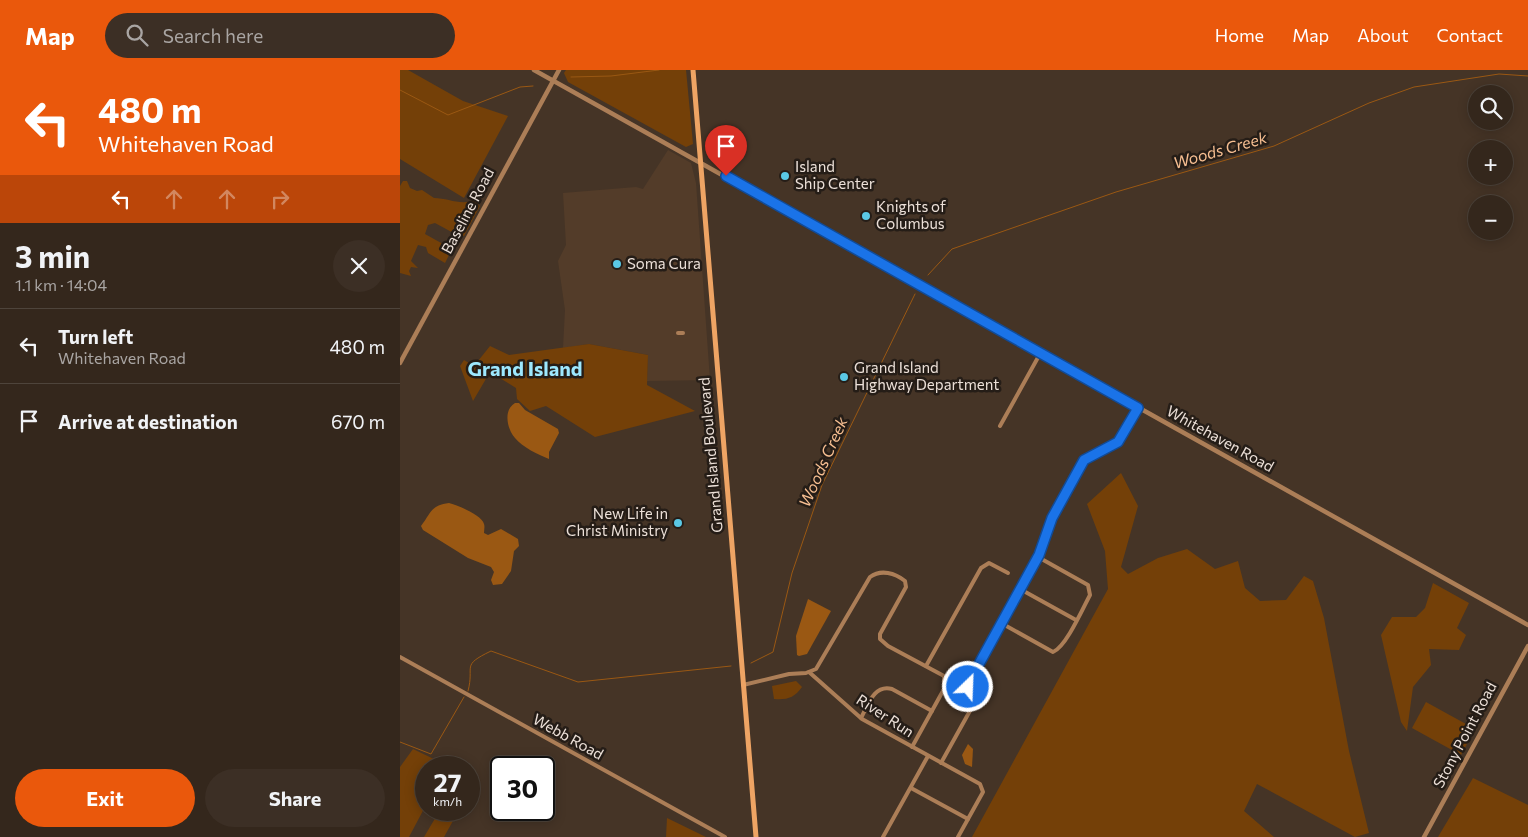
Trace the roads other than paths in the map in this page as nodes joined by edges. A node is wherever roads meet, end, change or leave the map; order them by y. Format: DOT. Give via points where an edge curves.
graph roads {
  1 [pos="534,70"];
  2 [pos="559,70"];
  3 [pos="693,70"];
  4 [pos="554,81"];
  5 [pos="699,161"];
  6 [pos="1041,352"];
  7 [pos="400,363"];
  8 [pos="1138,408"];
  9 [pos="1000,426"];
  10 [pos="1038,558"];
  11 [pos="1008,573"];
  12 [pos="1020,589"];
  13 [pos="1076,620"];
  14 [pos="1001,623"];
  15 [pos="1528,625"];
  16 [pos="1528,646"];
  17 [pos="400,657"];
  18 [pos="926,666"];
  19 [pos="809,672"];
  20 [pos="743,685"];
  21 [pos="932,712"];
  22 [pos="861,718"];
  23 [pos="912,747"];
  24 [pos="928,756"];
  25 [pos="941,763"];
  26 [pos="911,788"];
  27 [pos="968,819"];
  28 [pos="724,837"];
  29 [pos="756,837"];
  30 [pos="883,837"];
  31 [pos="958,837"];
  32 [pos="1424,837"];
  1 -- 4 [label="street, Whitehaven Road"];
  2 -- 4 [label="street, Baseline Road"];
  3 -- 5 [label="main road, Grand Island Boulevard"];
  4 -- 5 [label="street, Whitehaven Road"];
  4 -- 7 [label="street, Baseline Road"];
  5 -- 6 [label="street, Whitehaven Road"];
  5 -- 20 [label="main road, Grand Island Boulevard"];
  6 -- 8 [label="street, Whitehaven Road"];
  6 -- 9 [label="street"];
  8 -- 10 [label="street" via="1118,442 1084,460 1052,518"];
  8 -- 15 [label="street, Whitehaven Road"];
  10 -- 12 [label="street"];
  10 -- 13 [label="street" via="1088,585 1090,595"];
  11 -- 18 [label="street" via="989,563 980,568"];
  12 -- 13 [label="street"];
  12 -- 14 [label="street"];
  13 -- 14 [label="street" via="1060,648 1053,652"];
  14 -- 25 [label="street" via="968,684 976,700"];
  16 -- 32 [label="street, Stony Point Road"];
  17 -- 28 [label="street, Webb Road"];
  18 -- 19 [label="street" via="880,639 906,587 905,581 896,574 879,573 870,577 820,665"];
  18 -- 21 [label="street" via="946,680"];
  19 -- 20 [label="street"];
  19 -- 22 [label="street, River Run"];
  20 -- 29 [label="main road, Grand Island Boulevard"];
  21 -- 22 [label="street" via="885,688 874,693"];
  21 -- 23 [label="street"];
  22 -- 23 [label="street, River Run"];
  23 -- 24 [label="street, River Run"];
  24 -- 25 [label="street, River Run"];
  24 -- 26 [label="street"];
  25 -- 27 [label="street, River Run" via="984,789"];
  26 -- 27 [label="street"];
  26 -- 30 [label="street"];
  27 -- 31 [label="street, River Run"];
}
